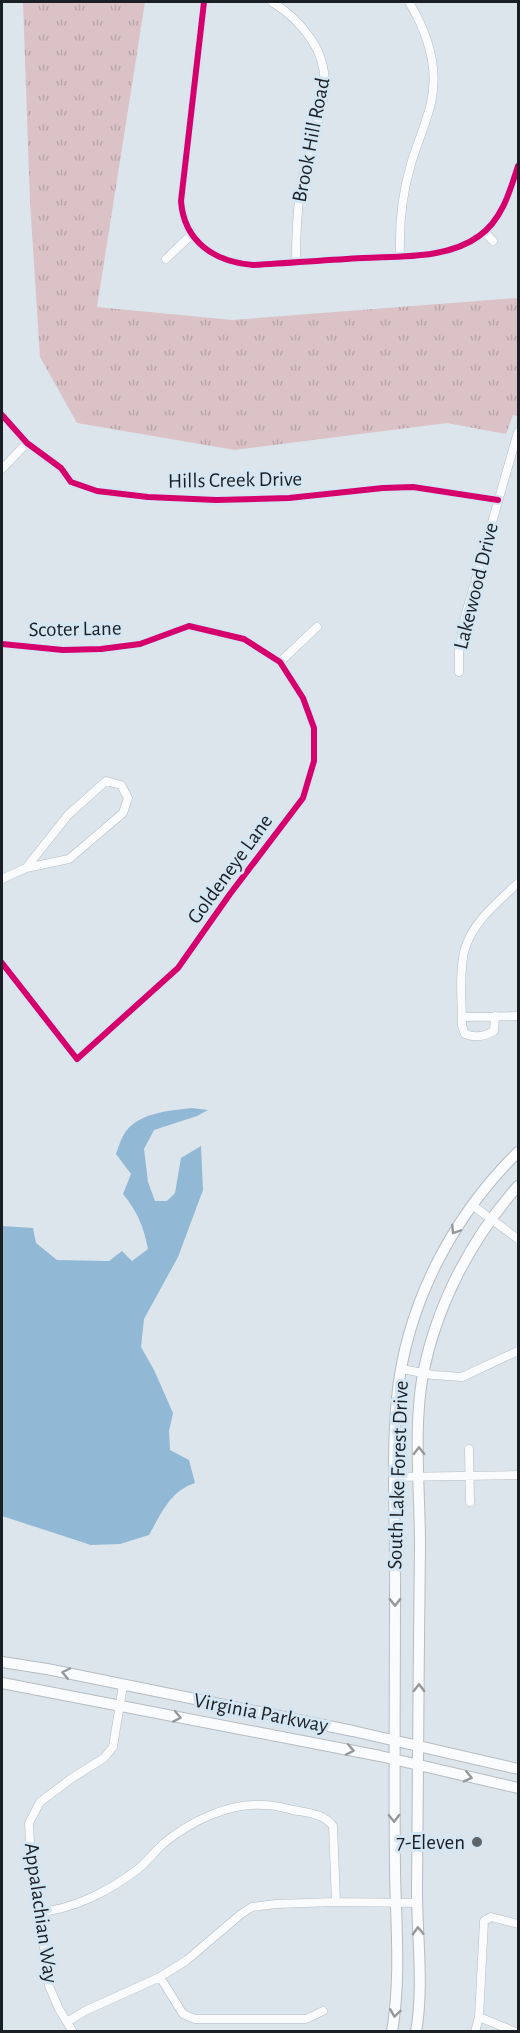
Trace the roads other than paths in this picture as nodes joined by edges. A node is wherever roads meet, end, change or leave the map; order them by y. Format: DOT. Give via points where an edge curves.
graph roads {
  1 [pos="204,2"];
  2 [pos="272,2"];
  3 [pos="410,2"];
  4 [pos="519,166"];
  5 [pos="485,232"];
  6 [pos="192,234"];
  7 [pos="494,241"];
  8 [pos="400,255"];
  9 [pos="166,259"];
  10 [pos="296,262"];
  11 [pos="2,415"];
  12 [pos="519,432"];
  13 [pos="27,443"];
  14 [pos="2,469"];
  15 [pos="498,500"];
  16 [pos="317,627"];
  17 [pos="2,645"];
  18 [pos="280,662"];
  19 [pos="459,672"];
  20 [pos="26,868"];
  21 [pos="2,879"];
  22 [pos="519,883"];
  23 [pos="2,963"];
  24 [pos="495,1016"];
  25 [pos="519,1016"];
  26 [pos="462,1017"];
  27 [pos="519,1152"];
  28 [pos="519,1186"];
  29 [pos="472,1205"];
  30 [pos="492,1219"];
  31 [pos="519,1239"];
  32 [pos="519,1351"];
  33 [pos="402,1369"];
  34 [pos="423,1373"];
  35 [pos="469,1449"];
  36 [pos="519,1475"];
  37 [pos="420,1476"];
  38 [pos="470,1476"];
  39 [pos="395,1477"];
  40 [pos="470,1502"];
  41 [pos="2,1662"];
  42 [pos="2,1683"];
  43 [pos="123,1685"];
  44 [pos="120,1705"];
  45 [pos="394,1741"];
  46 [pos="418,1746"];
  47 [pos="393,1760"];
  48 [pos="417,1765"];
  49 [pos="519,1769"];
  50 [pos="519,1788"];
  51 [pos="336,1902"];
  52 [pos="396,1902"];
  53 [pos="417,1903"];
  54 [pos="38,1912"];
  55 [pos="519,1924"];
  56 [pos="160,1977"];
  57 [pos="323,2011"];
  58 [pos="478,2017"];
  59 [pos="67,2022"];
  60 [pos="74,2031"];
  61 [pos="392,2031"];
  62 [pos="416,2031"];
  63 [pos="476,2031"];
  64 [pos="516,2031"];
  1 -- 6 [label="street" via="181,190 182,210"];
  2 -- 10 [label="street, Brook Hill Road" via="295,17 309,36 319,51 326,77 301,186"];
  3 -- 8 [label="street" via="427,40 434,81 405,187"];
  4 -- 5 [label="street" via="504,206"];
  5 -- 7 [label="street"];
  5 -- 8 [label="street" via="456,248"];
  6 -- 9 [label="street"];
  6 -- 10 [label="street" via="220,258 238,263"];
  8 -- 10 [label="street"];
  11 -- 13 [label="street, Hills Creek Drive"];
  12 -- 15 [label="street, Lakewood Drive"];
  13 -- 14 [label="street"];
  13 -- 15 [label="street, Hills Creek Drive" via="61,468 71,482 148,498 289,498 401,487"];
  15 -- 19 [label="street, Lakewood Drive" via="466,613"];
  16 -- 18 [label="street"];
  17 -- 18 [label="street, Scoter Lane" via="101,649 140,644 189,626 244,639"];
  18 -- 23 [label="street, Goldeneye Lane" via="303,698 314,729 314,761 303,798 178,968 77,1059"];
  20 -- 20 [label="street" via="68,815 106,781 121,785 128,798 123,813 69,859"];
  20 -- 21 [label="street"];
  22 -- 26 [label="street" via="471,935 462,966"];
  24 -- 25 [label="street"];
  24 -- 26 [label="street"];
  24 -- 26 [label="street" via="494,1031 472,1037 465,1034"];
  27 -- 29 [label="main road, South Lake Forest Drive"];
  28 -- 30 [label="main road, South Lake Forest Drive"];
  29 -- 30 [label="street"];
  29 -- 33 [label="main road, South Lake Forest Drive, one-way" via="446,1244 431,1276"];
  30 -- 31 [label="street"];
  30 -- 34 [label="main road, South Lake Forest Drive" via="452,1286"];
  32 -- 34 [label="street" via="462,1377"];
  33 -- 34 [label="street"];
  33 -- 39 [label="main road, South Lake Forest Drive"];
  37 -- 34 [label="main road, South Lake Forest Drive, one-way"];
  35 -- 38 [label="street"];
  36 -- 38 [label="street"];
  37 -- 38 [label="street"];
  37 -- 39 [label="street"];
  46 -- 37 [label="main road, South Lake Forest Drive, one-way"];
  38 -- 40 [label="street"];
  39 -- 45 [label="main road, South Lake Forest Drive, one-way"];
  43 -- 41 [label="main road, Virginia Parkway, one-way"];
  42 -- 44 [label="main road, Virginia Parkway"];
  43 -- 44 [label="street, Appalachian Way"];
  43 -- 45 [label="main road, Virginia Parkway"];
  44 -- 47 [label="main road, Virginia Parkway, one-way"];
  44 -- 54 [label="street, Appalachian Way" via="113,1747 104,1758 40,1802 29,1823"];
  45 -- 46 [label="main road, Virginia Parkway"];
  45 -- 47 [label="main road, South Lake Forest Drive"];
  46 -- 48 [label="main road, South Lake Forest Drive"];
  46 -- 49 [label="main road, Virginia Parkway"];
  47 -- 48 [label="main road, Virginia Parkway"];
  47 -- 52 [label="main road, South Lake Forest Drive, one-way"];
  48 -- 50 [label="main road, Virginia Parkway, one-way"];
  48 -- 53 [label="main road, South Lake Forest Drive"];
  51 -- 52 [label="street"];
  51 -- 54 [label="street" via="333,1826 329,1820 264,1804 201,1820 174,1836 144,1864 111,1886 57,1910"];
  51 -- 56 [label="street" via="252,1907"];
  52 -- 53 [label="street"];
  52 -- 61 [label="main road, South Lake Forest Drive, one-way" via="397,1988"];
  62 -- 53 [label="main road, South Lake Forest Drive, one-way" via="420,1983"];
  54 -- 59 [label="street, Appalachian Way" via="50,1986"];
  55 -- 58 [label="street" via="486,1918 482,1926"];
  56 -- 57 [label="street" via="183,2014 195,2019 306,2019"];
  56 -- 59 [label="street"];
  58 -- 63 [label="street"];
  58 -- 64 [label="street"];
  59 -- 60 [label="street, Appalachian Way"];
}
